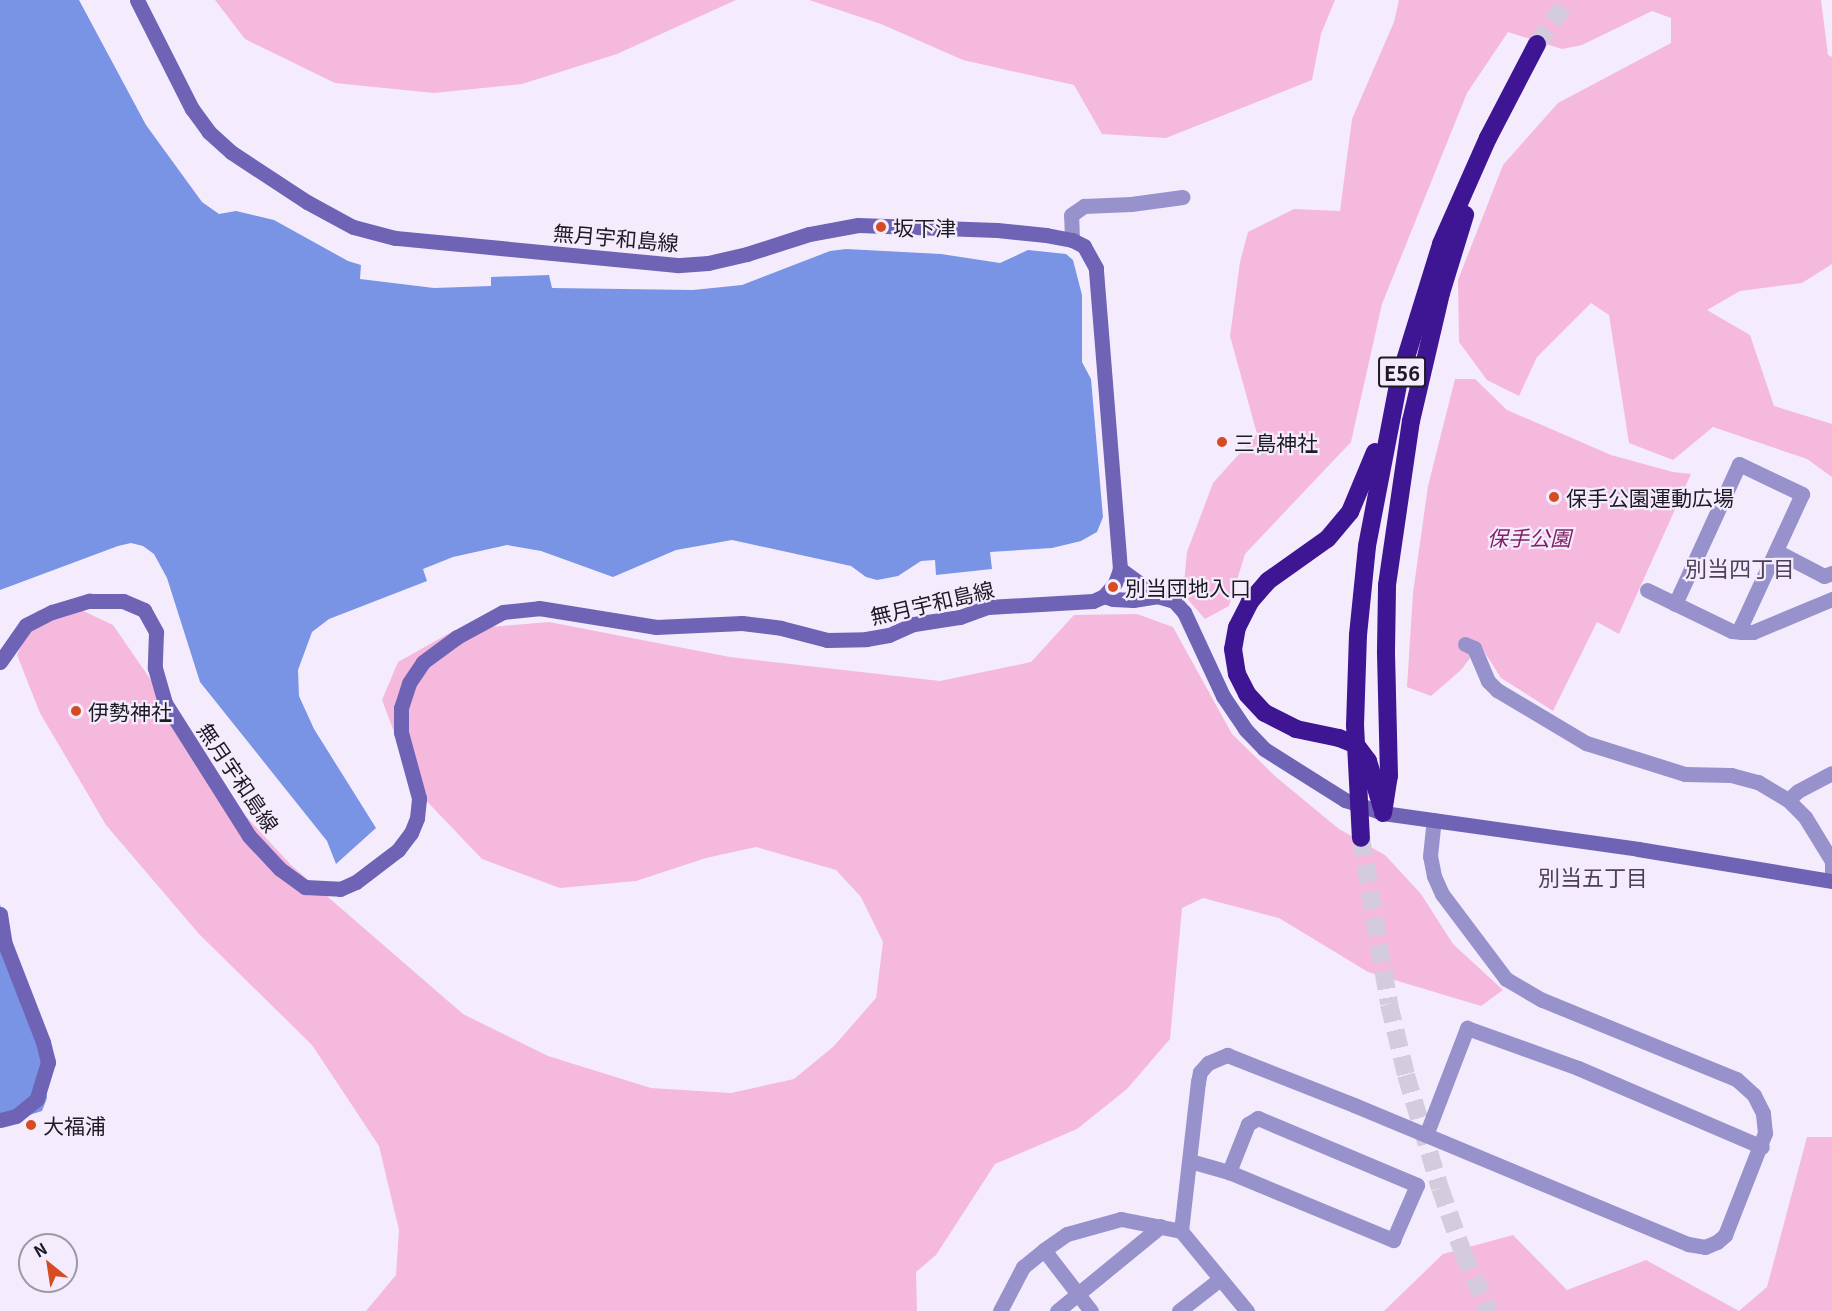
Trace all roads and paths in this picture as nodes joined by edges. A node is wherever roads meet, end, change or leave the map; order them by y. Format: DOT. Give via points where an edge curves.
graph roads {
  1 [pos="137,0"];
  2 [pos="1537,44"];
  3 [pos="1488,138"];
  4 [pos="1183,197"];
  5 [pos="1072,240"];
  6 [pos="1399,380"];
  7 [pos="1776,551"];
  8 [pos="1120,569"];
  9 [pos="1832,573"];
  10 [pos="1647,590"];
  11 [pos="1104,596"];
  12 [pos="1157,596"];
  13 [pos="1832,599"];
  14 [pos="1675,604"];
  15 [pos="1742,632"];
  16 [pos="1466,644"];
  17 [pos="0,662"];
  18 [pos="1832,773"];
  19 [pos="1788,800"];
  20 [pos="1383,813"];
  21 [pos="1434,820"];
  22 [pos="1361,838"];
  23 [pos="1832,880"];
  24 [pos="0,914"];
  25 [pos="0,1120"];
  26 [pos="1426,1135"];
  27 [pos="1762,1147"];
  28 [pos="1190,1161"];
  29 [pos="1229,1172"];
  30 [pos="1161,1227"];
  31 [pos="1181,1231"];
  32 [pos="1044,1250"];
  33 [pos="1220,1279"];
  34 [pos="1078,1294"];
  35 [pos="1000,1311"];
  36 [pos="1057,1311"];
  37 [pos="1091,1311"];
  38 [pos="1179,1311"];
  39 [pos="1247,1311"];
  1 -- 5 [label="main road, 無月宇和島線" via="192,109 208,132 231,152 307,202 353,226 395,238 677,265 747,254 818,232 858,225 997,231"];
  2 -- 3 [label="highway, E56"];
  3 -- 6 [label="highway, E56" via="1441,244"];
  3 -- 20 [label="highway" via="1441,293 1411,421 1388,585 1389,776"];
  4 -- 5 [label="street" via="1084,206 1071,215"];
  5 -- 8 [label="main road" via="1084,246 1096,268"];
  6 -- 20 [label="highway" via="1350,512 1328,538 1268,581 1250,602 1237,627 1233,649 1237,674 1247,694 1265,713 1296,729 1356,745 1368,761"];
  6 -- 22 [label="highway, E56, bridge" via="1368,546 1358,635 1355,725"];
  7 -- 9 [label="street" via="1824,576"];
  7 -- 14 [label="street" via="1802,494 1739,464"];
  7 -- 15 [label="street" via="1741,626"];
  8 -- 11 [label="main road"];
  8 -- 12 [label="main road"];
  10 -- 14 [label="street"];
  11 -- 12 [label="main road" via="1133,600"];
  11 -- 17 [label="main road, 無月宇和島線" via="1057,605 988,607 866,639 827,640 742,623 656,627 538,608 503,612 457,637 423,662 409,683 401,708 401,732 419,798 417,818 398,850 356,882 340,889 305,887 280,869 249,836 165,703 155,668 156,632 144,610 123,601 89,601 52,612 26,625"];
  12 -- 20 [label="main road" via="1174,601 1184,612 1230,709 1264,749 1345,800"];
  13 -- 15 [label="street" via="1753,632"];
  14 -- 15 [label="street"];
  16 -- 19 [label="street" via="1474,648 1488,681 1497,690 1586,743 1682,774 1731,776 1758,782"];
  18 -- 19 [label="street"];
  19 -- 23 [label="street" via="1805,817 1832,861"];
  20 -- 21 [label="main road"];
  21 -- 23 [label="main road"];
  21 -- 27 [label="street" via="1430,856 1442,894 1506,978 1542,1000 1736,1079 1754,1095 1763,1113"];
  24 -- 25 [label="main road" via="5,944 48,1062 37,1099 16,1116"];
  26 -- 27 [label="street" via="1688,1244 1705,1247 1725,1235"];
  26 -- 27 [label="street" via="1467,1028 1578,1068"];
  26 -- 28 [label="street" via="1227,1055 1208,1063 1200,1072"];
  28 -- 29 [label="street"];
  28 -- 31 [label="street"];
  29 -- 29 [label="street" via="1248,1124 1258,1118 1417,1185 1393,1240"];
  30 -- 31 [label="street"];
  30 -- 32 [label="street" via="1121,1219 1067,1234"];
  30 -- 34 [label="street"];
  31 -- 33 [label="street"];
  32 -- 34 [label="street"];
  32 -- 35 [label="street" via="1023,1267"];
  33 -- 38 [label="street"];
  33 -- 39 [label="street"];
  34 -- 36 [label="street"];
  34 -- 37 [label="street"];
}
